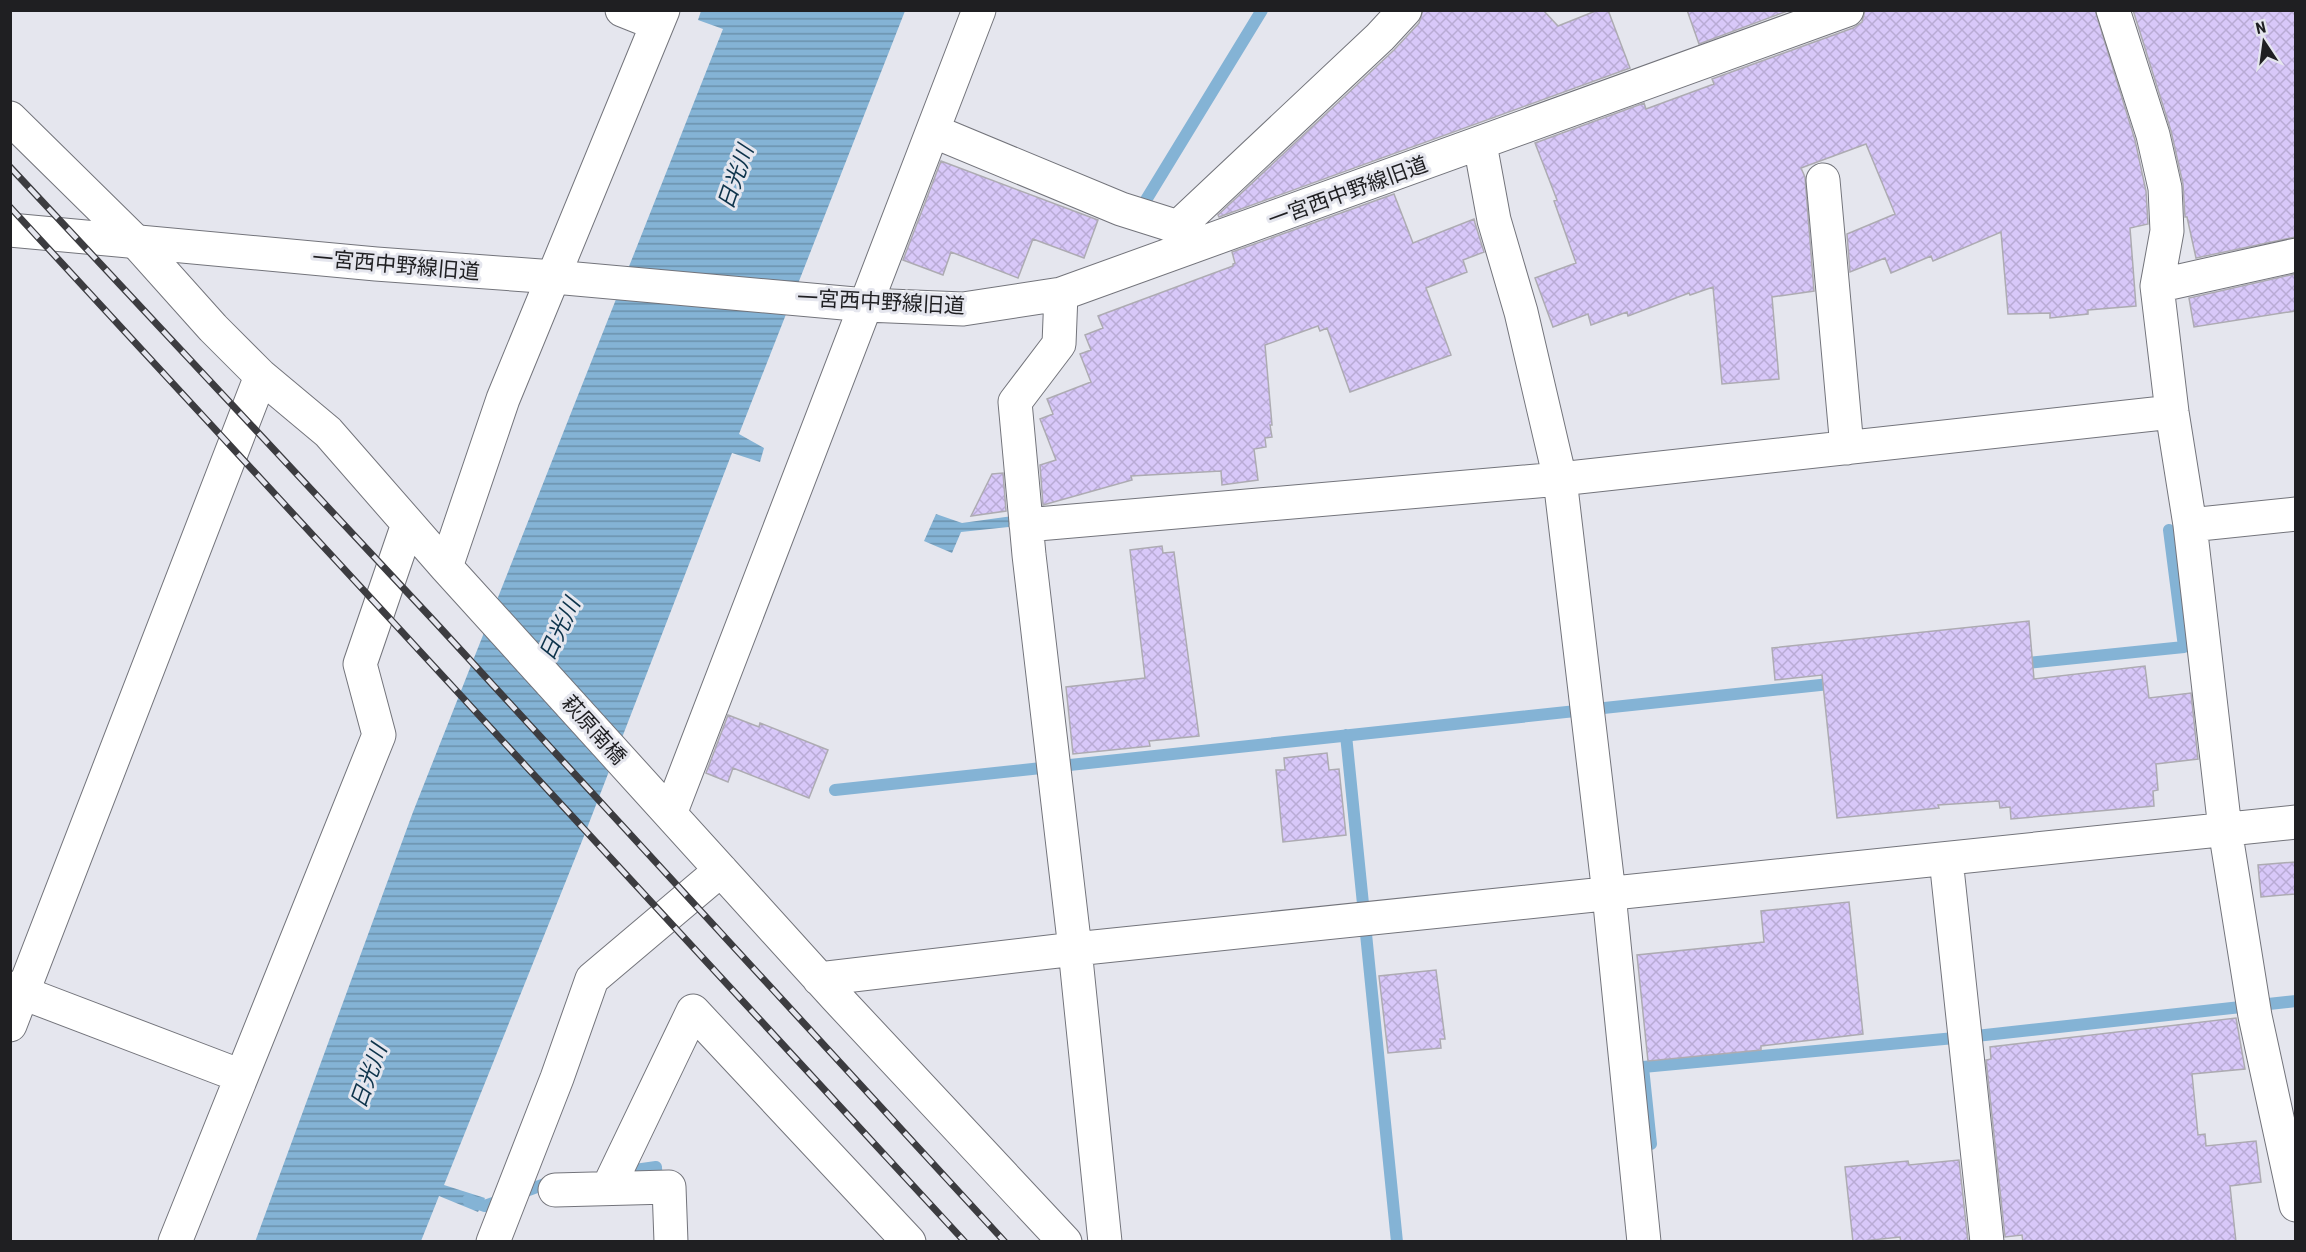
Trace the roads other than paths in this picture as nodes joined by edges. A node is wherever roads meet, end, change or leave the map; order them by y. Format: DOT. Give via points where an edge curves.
graph roads {
  1 [pos="622,10"];
  2 [pos="979,10"];
  3 [pos="1405,10"];
  4 [pos="1847,10"];
  5 [pos="2114,10"];
  6 [pos="660,17"];
  7 [pos="10,118"];
  8 [pos="933,131"];
  9 [pos="1480,144"];
  10 [pos="1823,180"];
  11 [pos="10,230"];
  12 [pos="1183,239"];
  13 [pos="136,242"];
  14 [pos="2295,255"];
  15 [pos="554,277"];
  16 [pos="2157,286"];
  17 [pos="1061,294"];
  18 [pos="866,305"];
  19 [pos="261,376"];
  20 [pos="2172,412"];
  21 [pos="1847,448"];
  22 [pos="1560,479"];
  23 [pos="2295,514"];
  24 [pos="408,524"];
  25 [pos="1026,525"];
  26 [pos="2190,525"];
  27 [pos="446,567"];
  28 [pos="670,814"];
  29 [pos="2295,822"];
  30 [pos="2225,829"];
  31 [pos="1946,859"];
  32 [pos="721,870"];
  33 [pos="1609,894"];
  34 [pos="1075,949"];
  35 [pos="819,979"];
  36 [pos="17,991"];
  37 [pos="10,1025"];
  38 [pos="241,1076"];
  39 [pos="608,1188"];
  40 [pos="555,1190"];
  41 [pos="2295,1205"];
  42 [pos="175,1242"];
  43 [pos="493,1242"];
  44 [pos="671,1242"];
  45 [pos="909,1242"];
  46 [pos="1065,1242"];
  47 [pos="1105,1242"];
  48 [pos="1644,1242"];
  49 [pos="1987,1242"];
  1 -- 6 [label="street"];
  2 -- 8 [label="street"];
  3 -- 12 [label="street"];
  4 -- 9 [label="street, 一宮西中野線旧道"];
  5 -- 16 [label="street" via="2153,135 2165,188 2167,231"];
  6 -- 15 [label="street"];
  7 -- 13 [label="street, 萩原南橋"];
  8 -- 12 [label="street"];
  8 -- 18 [label="street"];
  9 -- 12 [label="street, 一宮西中野線旧道"];
  9 -- 22 [label="street" via="1494,220 1521,312"];
  10 -- 21 [label="street"];
  11 -- 13 [label="street, 一宮西中野線旧道"];
  12 -- 17 [label="street, 一宮西中野線旧道"];
  13 -- 15 [label="street, 一宮西中野線旧道"];
  13 -- 19 [label="street, 萩原南橋"];
  14 -- 16 [label="street"];
  15 -- 18 [label="street, 一宮西中野線旧道"];
  15 -- 27 [label="street" via="503,399"];
  16 -- 20 [label="street"];
  17 -- 18 [label="street, 一宮西中野線旧道" via="963,309"];
  17 -- 25 [label="street" via="1059,344 1015,402"];
  18 -- 28 [label="street"];
  19 -- 24 [label="street, 萩原南橋" via="328,432"];
  19 -- 36 [label="street"];
  20 -- 21 [label="street"];
  20 -- 26 [label="street"];
  21 -- 22 [label="street"];
  22 -- 25 [label="street"];
  22 -- 33 [label="street"];
  23 -- 26 [label="street"];
  24 -- 27 [label="street, 萩原南橋"];
  24 -- 38 [label="street" via="360,664 379,735"];
  25 -- 34 [label="street"];
  26 -- 30 [label="street"];
  27 -- 28 [label="street, 萩原南橋"];
  28 -- 32 [label="street, 萩原南橋"];
  29 -- 30 [label="street"];
  30 -- 31 [label="street"];
  30 -- 41 [label="street" via="2255,1016"];
  31 -- 33 [label="street"];
  31 -- 49 [label="street"];
  32 -- 35 [label="street, 萩原南橋"];
  32 -- 43 [label="street" via="592,979"];
  33 -- 34 [label="street"];
  33 -- 48 [label="street"];
  34 -- 35 [label="street"];
  34 -- 47 [label="street"];
  35 -- 46 [label="street, 萩原南橋"];
  36 -- 37 [label="street"];
  36 -- 38 [label="street"];
  38 -- 42 [label="street"];
  39 -- 40 [label="street"];
  39 -- 44 [label="street" via="669,1187"];
  39 -- 45 [label="street" via="693,1011"];
}
